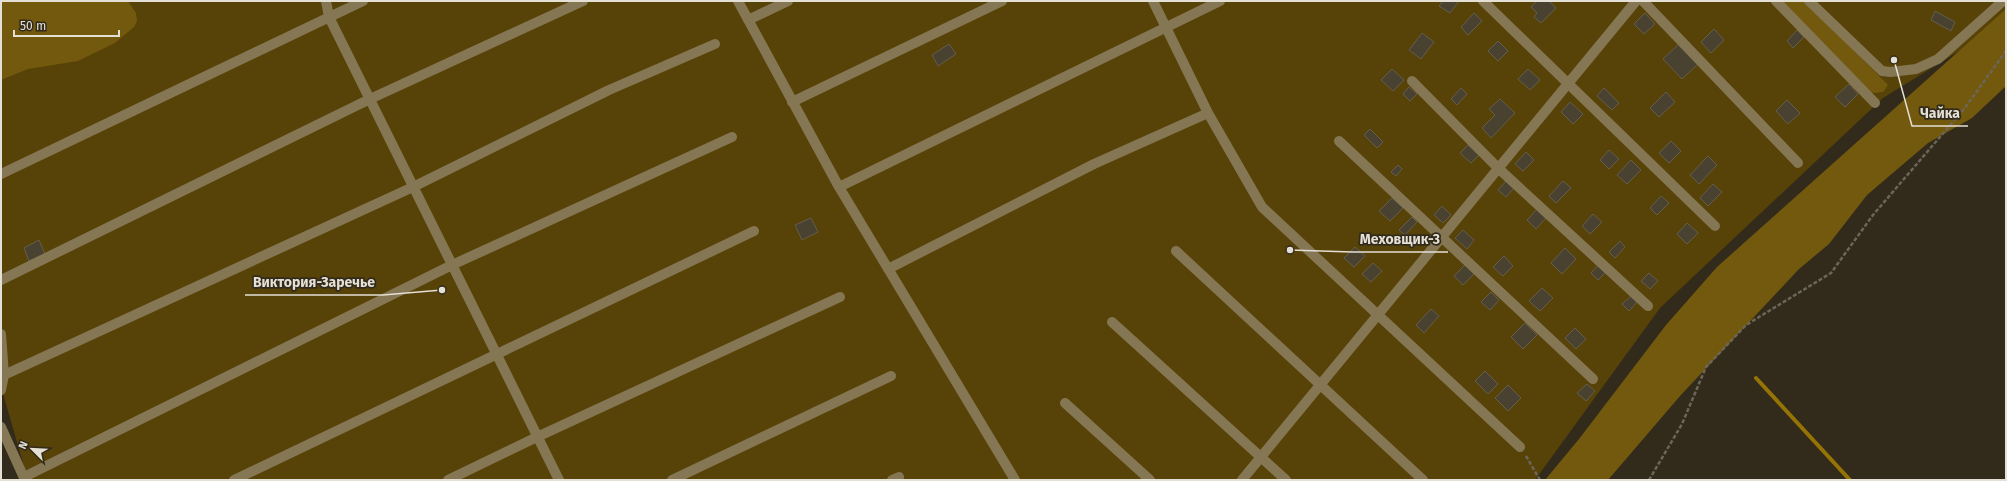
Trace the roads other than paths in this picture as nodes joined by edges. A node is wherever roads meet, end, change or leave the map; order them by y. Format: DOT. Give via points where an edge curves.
graph roads {
  1 [pos="326,1"];
  2 [pos="363,1"];
  3 [pos="583,1"];
  4 [pos="738,1"];
  5 [pos="788,1"];
  6 [pos="1002,1"];
  7 [pos="1153,1"];
  8 [pos="1220,1"];
  9 [pos="1483,1"];
  10 [pos="1636,1"];
  11 [pos="1643,1"];
  12 [pos="1776,1"];
  13 [pos="1808,1"];
  14 [pos="2003,1"];
  15 [pos="329,17"];
  16 [pos="748,20"];
  17 [pos="1166,26"];
  18 [pos="715,44"];
  19 [pos="1412,81"];
  20 [pos="1567,84"];
  21 [pos="370,99"];
  22 [pos="792,102"];
  23 [pos="1875,103"];
  24 [pos="1208,113"];
  25 [pos="732,137"];
  26 [pos="1339,141"];
  27 [pos="1798,163"];
  28 [pos="1498,168"];
  29 [pos="1,174"];
  30 [pos="413,187"];
  31 [pos="839,187"];
  32 [pos="1715,226"];
  33 [pos="754,231"];
  34 [pos="1441,236"];
  35 [pos="1176,251"];
  36 [pos="452,265"];
  37 [pos="888,269"];
  38 [pos="1,280"];
  39 [pos="840,297"];
  40 [pos="1648,306"];
  41 [pos="1377,314"];
  42 [pos="1112,322"];
  43 [pos="1,334"];
  44 [pos="497,355"];
  45 [pos="4,375"];
  46 [pos="891,376"];
  47 [pos="1593,379"];
  48 [pos="1320,384"];
  49 [pos="1,390"];
  50 [pos="1065,402"];
  51 [pos="1,427"];
  52 [pos="537,437"];
  53 [pos="1520,447"];
  54 [pos="1261,457"];
  55 [pos="25,479"];
  56 [pos="234,480"];
  57 [pos="448,480"];
  58 [pos="559,480"];
  59 [pos="672,480"];
  60 [pos="1015,480"];
  61 [pos="1150,480"];
  62 [pos="1242,480"];
  63 [pos="1286,480"];
  64 [pos="1423,480"];
  1 -- 15 [label="lane"];
  2 -- 15 [label="lane"];
  3 -- 21 [label="lane"];
  4 -- 16 [label="lane"];
  5 -- 16 [label="lane"];
  6 -- 22 [label="lane"];
  7 -- 17 [label="lane"];
  8 -- 17 [label="lane"];
  9 -- 20 [label="lane"];
  10 -- 20 [label="lane"];
  11 -- 27 [label="lane"];
  12 -- 23 [label="lane"];
  13 -- 14 [label="lane" via="1882,71 1891,72 1916,69 1938,59"];
  15 -- 21 [label="lane"];
  15 -- 29 [label="lane"];
  16 -- 22 [label="lane"];
  17 -- 24 [label="lane"];
  17 -- 31 [label="lane"];
  18 -- 30 [label="lane" via="609,90"];
  19 -- 28 [label="lane"];
  20 -- 28 [label="lane"];
  20 -- 32 [label="lane"];
  21 -- 30 [label="lane"];
  21 -- 38 [label="lane"];
  22 -- 31 [label="lane"];
  24 -- 37 [label="lane" via="1094,164"];
  24 -- 41 [label="lane" via="1262,207"];
  25 -- 36 [label="lane"];
  26 -- 34 [label="lane"];
  28 -- 34 [label="lane"];
  28 -- 40 [label="lane"];
  30 -- 36 [label="lane"];
  30 -- 45 [label="lane"];
  31 -- 37 [label="lane"];
  33 -- 44 [label="lane"];
  34 -- 41 [label="lane"];
  34 -- 47 [label="lane"];
  35 -- 48 [label="lane"];
  36 -- 44 [label="lane"];
  36 -- 55 [label="lane"];
  37 -- 60 [label="lane"];
  39 -- 52 [label="lane"];
  41 -- 48 [label="lane"];
  41 -- 53 [label="lane"];
  42 -- 54 [label="lane"];
  43 -- 45 [label="lane"];
  44 -- 52 [label="lane"];
  44 -- 56 [label="lane"];
  45 -- 49 [label="lane"];
  46 -- 59 [label="lane"];
  48 -- 54 [label="lane"];
  48 -- 64 [label="lane"];
  50 -- 61 [label="lane"];
  51 -- 55 [label="lane"];
  52 -- 57 [label="lane"];
  52 -- 58 [label="lane"];
  54 -- 62 [label="lane"];
  54 -- 63 [label="lane"];
}
